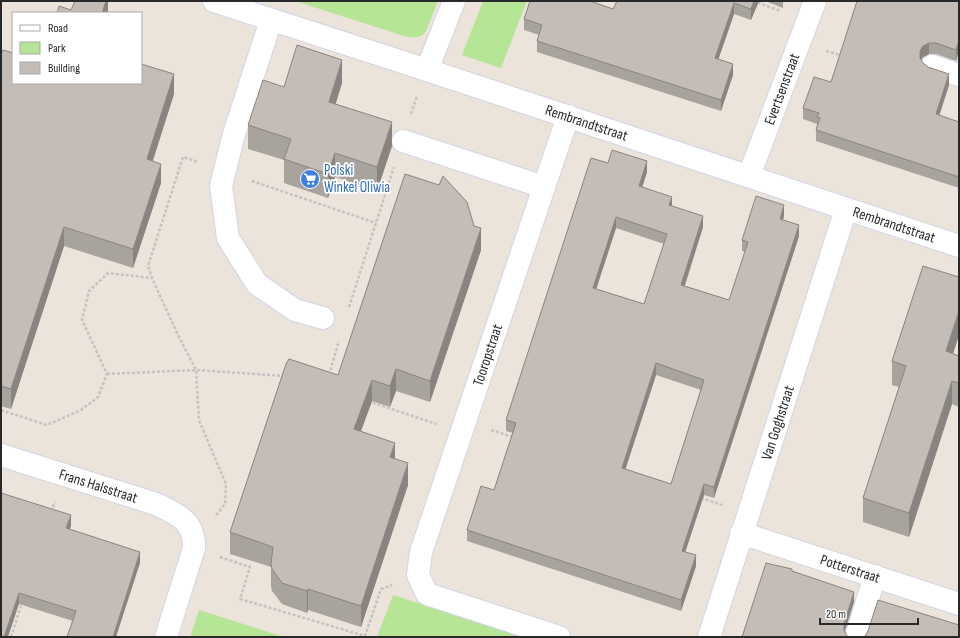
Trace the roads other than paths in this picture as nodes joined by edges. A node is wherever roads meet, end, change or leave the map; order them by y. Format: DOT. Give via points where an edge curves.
graph roads {
  1 [pos="214,1"];
  2 [pos="454,1"];
  3 [pos="815,1"];
  4 [pos="271,20"];
  5 [pos="932,66"];
  6 [pos="427,70"];
  7 [pos="959,75"];
  8 [pos="568,116"];
  9 [pos="403,141"];
  10 [pos="749,176"];
  11 [pos="544,187"];
  12 [pos="846,209"];
  13 [pos="959,246"];
  14 [pos="323,318"];
  15 [pos="1,455"];
  16 [pos="744,523"];
  17 [pos="875,576"];
  18 [pos="959,604"];
  19 [pos="166,637"];
  20 [pos="559,637"];
  21 [pos="709,637"];
  22 [pos="856,637"];
  1 -- 4 [label="street, Rembrandtstraat"];
  2 -- 6 [label="street"];
  3 -- 10 [label="street, Evertsenstraat"];
  4 -- 6 [label="street, Rembrandtstraat"];
  4 -- 14 [label="street" via="234,134 221,186 228,238 257,284 295,310"];
  5 -- 7 [label="street"];
  6 -- 8 [label="street, Rembrandtstraat"];
  8 -- 10 [label="street, Rembrandtstraat"];
  8 -- 11 [label="street, Tooropstraat"];
  9 -- 11 [label="street"];
  10 -- 12 [label="street, Rembrandtstraat"];
  11 -- 20 [label="street, Tooropstraat" via="421,552 423,584"];
  12 -- 13 [label="street, Rembrandtstraat"];
  12 -- 16 [label="street, Van Goghstraat"];
  15 -- 19 [label="street, Frans Halsstraat" via="156,504 177,514 189,526 194,538 194,548"];
  16 -- 17 [label="street, Potterstraat"];
  16 -- 21 [label="street, Van Goghstraat"];
  17 -- 18 [label="street, Potterstraat"];
  17 -- 22 [label="street"];
}
